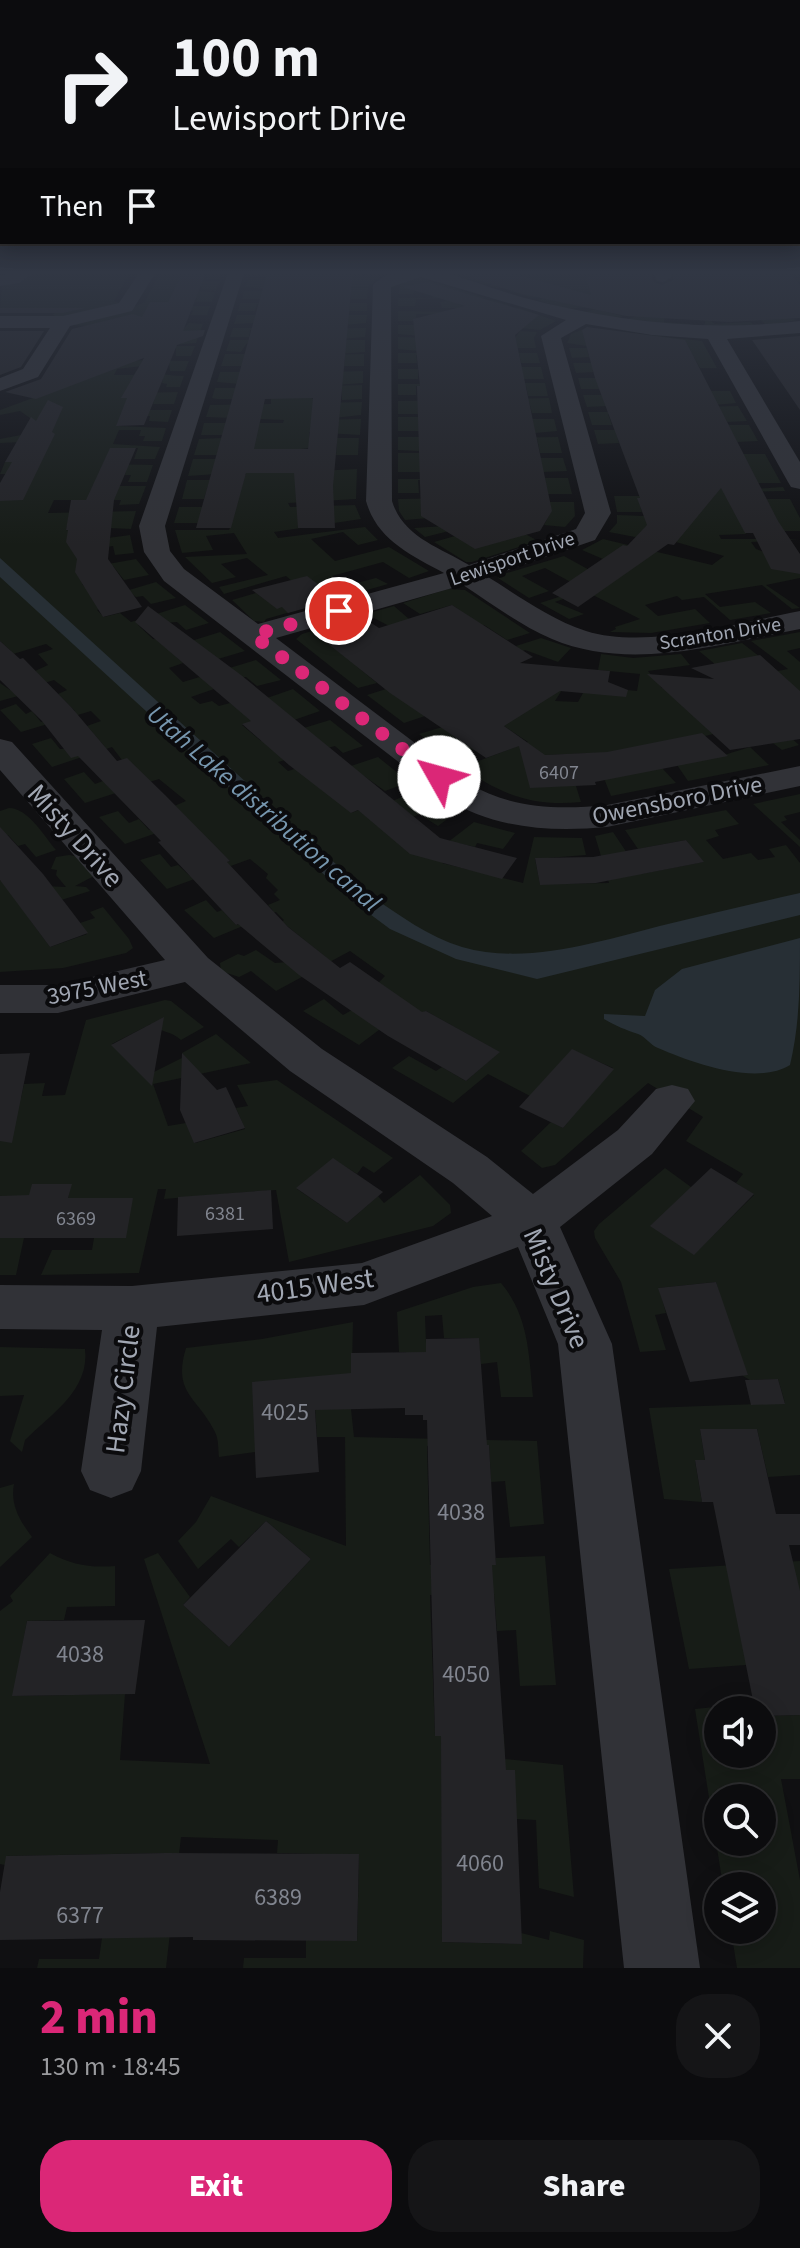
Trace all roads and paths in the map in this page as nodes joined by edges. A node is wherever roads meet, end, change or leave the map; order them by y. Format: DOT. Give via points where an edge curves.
graph roads {
  1 [pos="38,362"];
  2 [pos="207,362"];
  3 [pos="381,362"];
  4 [pos="558,362"];
  5 [pos="731,362"];
  6 [pos="0,385"];
  7 [pos="800,482"];
  8 [pos="467,575"];
  9 [pos="800,620"];
  10 [pos="253,635"];
  11 [pos="0,749"];
  12 [pos="800,776"];
  13 [pos="18,793"];
  14 [pos="193,967"];
  15 [pos="0,999"];
  16 [pos="672,1101"];
  17 [pos="532,1221"];
  18 [pos="0,1307"];
  19 [pos="132,1308"];
  20 [pos="111,1471"];
  21 [pos="662,1968"];
  1 -- 6 [label="street" via="31,373"];
  2 -- 10 [label="street, Owensboro Drive" via="152,529 157,552 174,575"];
  3 -- 8 [label="street, Scranton Drive" via="382,517 403,539"];
  4 -- 8 [label="street, Lewisport Drive" via="598,513 586,534"];
  5 -- 7 [label="street"];
  8 -- 9 [label="street, Scranton Drive" via="555,628 591,642 654,645"];
  8 -- 10 [label="street, Lewisport Drive"];
  10 -- 12 [label="street, Owensboro Drive" via="478,804 511,815 553,820 607,816"];
  11 -- 13 [label="street, Misty Drive"];
  13 -- 14 [label="street, Misty Drive"];
  14 -- 15 [label="street, 3975 West" via="58,999"];
  14 -- 17 [label="street, Misty Drive" via="306,1060 470,1170"];
  16 -- 17 [label="street, 4015 West" via="635,1142"];
  17 -- 19 [label="street, 4015 West" via="364,1284"];
  17 -- 21 [label="street, Misty Drive" via="585,1344"];
  18 -- 19 [label="street, 4015 West"];
  19 -- 20 [label="street, Hazy Circle"];
}
